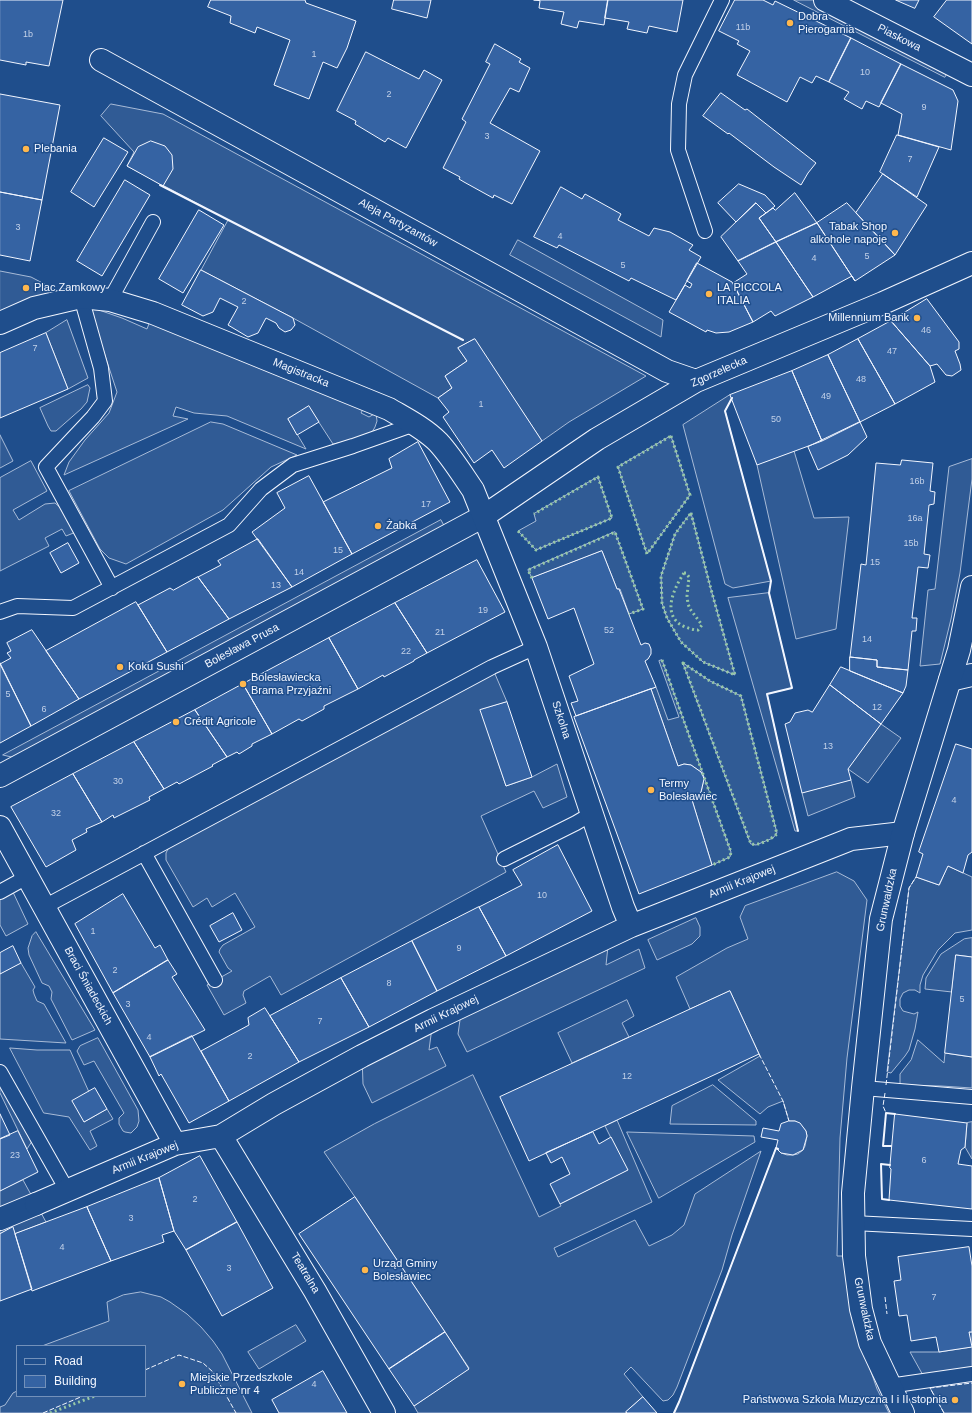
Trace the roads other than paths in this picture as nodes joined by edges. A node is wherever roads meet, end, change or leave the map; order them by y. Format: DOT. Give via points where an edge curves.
graph roads {
  1 [pos="722,0"];
  2 [pos="825,0"];
  3 [pos="101,60"];
  4 [pos="972,76"];
  5 [pos="153,222"];
  6 [pos="706,230"];
  7 [pos="972,263"];
  8 [pos="77,298"];
  9 [pos="110,300"];
  10 [pos="0,322"];
  11 [pos="696,381"];
  12 [pos="415,424"];
  13 [pos="484,516"];
  14 [pos="972,587"];
  15 [pos="112,588"];
  16 [pos="0,612"];
  17 [pos="536,647"];
  18 [pos="972,676"];
  19 [pos="950,680"];
  20 [pos="0,776"];
  21 [pos="592,813"];
  22 [pos="0,827"];
  23 [pos="902,833"];
  24 [pos="144,853"];
  25 [pos="504,859"];
  26 [pos="27,876"];
  27 [pos="0,892"];
  28 [pos="44,907"];
  29 [pos="631,926"];
  30 [pos="216,980"];
  31 [pos="0,1072"];
  32 [pos="863,1088"];
  33 [pos="972,1097"];
  34 [pos="222,1136"];
  35 [pos="175,1144"];
  36 [pos="67,1190"];
  37 [pos="0,1219"];
  38 [pos="852,1223"];
  39 [pos="972,1229"];
  40 [pos="972,1374"];
  41 [pos="889,1386"];
  42 [pos="384,1413"];
  43 [pos="903,1413"];
  1 -- 6 [label="lane" via="685,75 679,104 678,150"];
  2 -- 4 [label="street, Piaskowa"];
  3 -- 11 [label="street, Aleja Partyzantów" via="667,371"];
  5 -- 9 [label="lane"];
  7 -- 11 [label="street, Zgorzelecka"];
  8 -- 9 [label="street, Magistracka"];
  8 -- 10 [label="street" via="34,308"];
  8 -- 15 [label="lane" via="101,368 105,400 93,417 46,467"];
  9 -- 12 [label="street, Magistracka" via="153,313 390,409"];
  11 -- 13 [label="street, Zgorzelecka" via="597,439"];
  12 -- 13 [label="street, Magistracka" via="438,442 460,470 473,490"];
  12 -- 15 [label="lane" via="293,465 261,489 228,525"];
  13 -- 17 [label="street, Szkolna"];
  13 -- 20 [label="street, Bolesława Prusa"];
  14 -- 19 [label="street, Grunwaldzka"];
  15 -- 16 [label="lane" via="74,608 17,606"];
  17 -- 21 [label="street, Szkolna"];
  17 -- 24 [label="lane" via="492,667"];
  18 -- 19 [label="street"];
  19 -- 23 [label="street, Grunwaldzka"];
  21 -- 25 [label="lane"];
  21 -- 29 [label="street, Szkolna"];
  22 -- 26 [label="street, Braci Śniadeckich"];
  23 -- 29 [label="street, Armii Krajowej" via="852,839"];
  23 -- 32 [label="street, Grunwaldzka" via="881,919"];
  24 -- 28 [label="lane"];
  24 -- 30 [label="lane"];
  26 -- 27 [label="lane"];
  26 -- 28 [label="street, Braci Śniadeckich"];
  28 -- 35 [label="street, Braci Śniadeckich"];
  29 -- 34 [label="street, Armii Krajowej" via="362,1056"];
  31 -- 36 [label="lane"];
  32 -- 33 [label="lane"];
  32 -- 38 [label="street, Grunwaldzka"];
  34 -- 35 [label="street, Armii Krajowej"];
  34 -- 42 [label="street, Teatralna" via="315,1291"];
  35 -- 36 [label="street, Armii Krajowej"];
  36 -- 37 [label="street, Armii Krajowej"];
  38 -- 39 [label="lane"];
  38 -- 41 [label="street, Grunwaldzka" via="861,1309 870,1343"];
  40 -- 41 [label="lane"];
  41 -- 43 [label="street, Grunwaldzka"];
}
